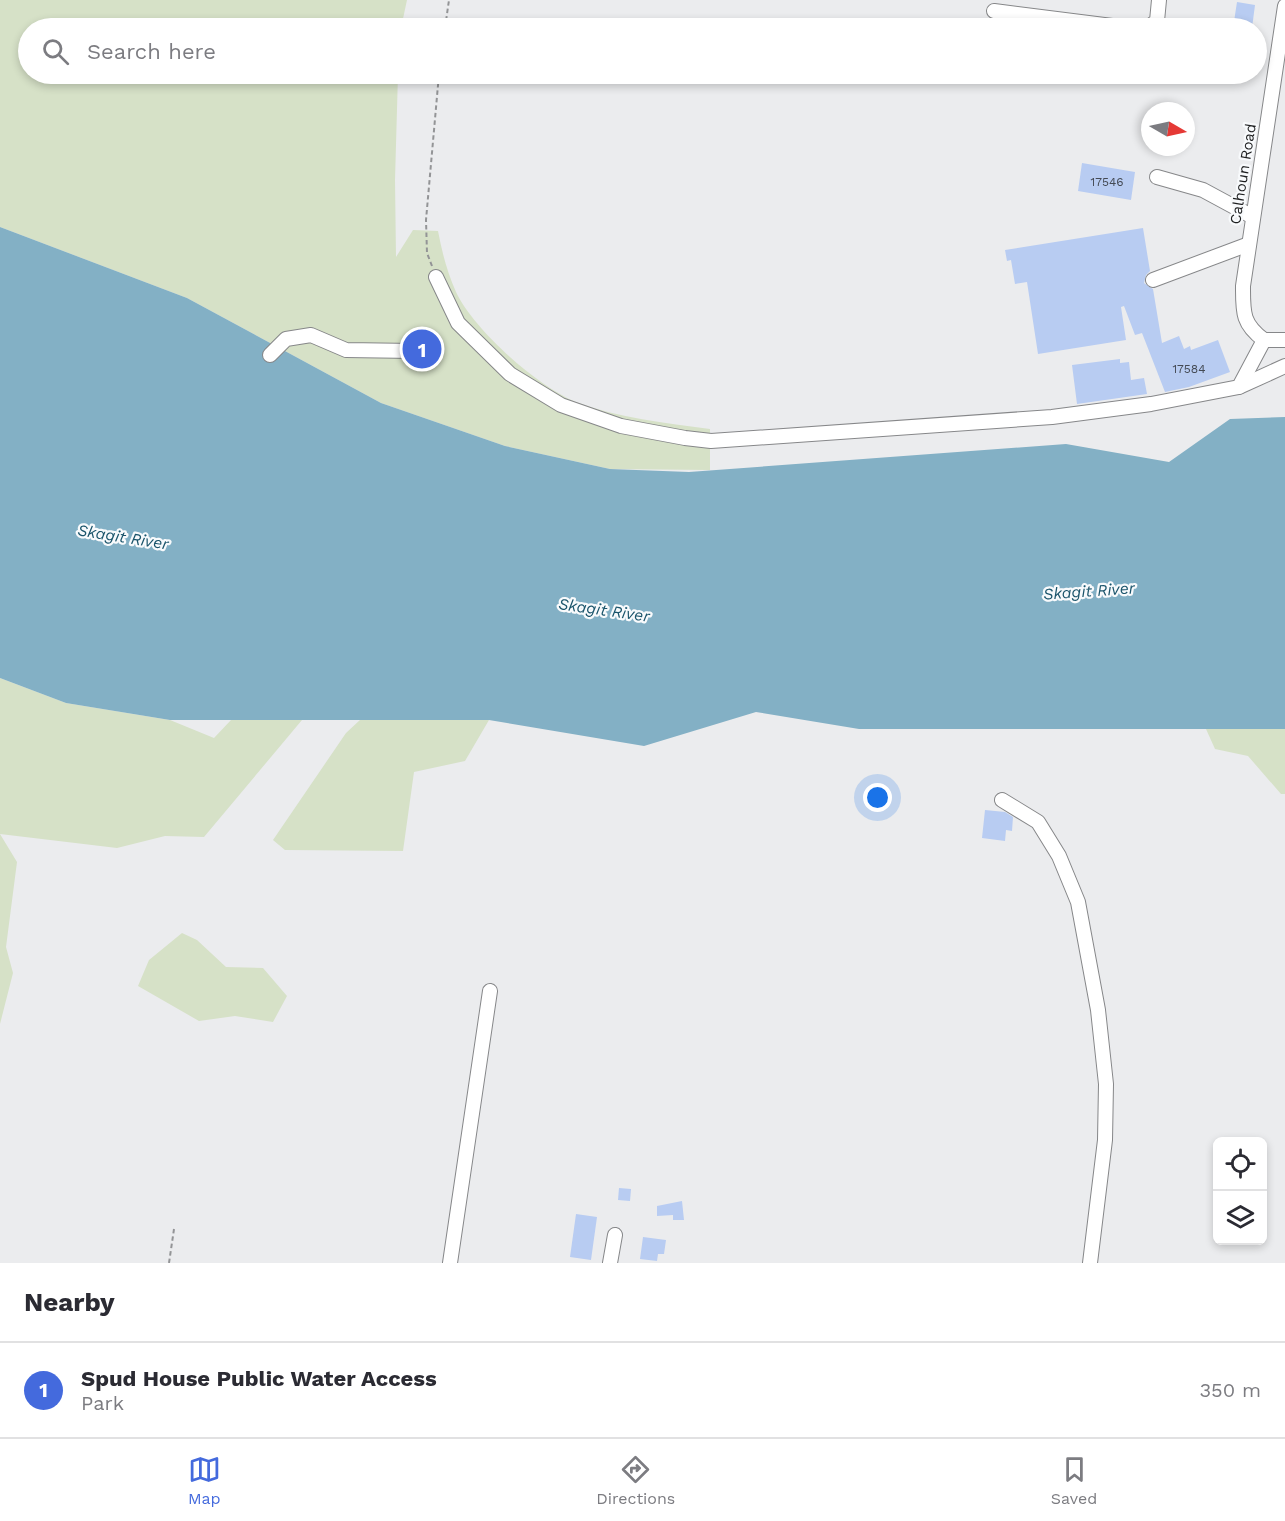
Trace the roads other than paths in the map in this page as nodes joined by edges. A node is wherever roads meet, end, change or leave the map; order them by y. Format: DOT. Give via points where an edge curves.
graph roads {
  1 [pos="1158,0"];
  2 [pos="1285,6"];
  3 [pos="994,11"];
  4 [pos="1049,18"];
  5 [pos="1157,18"];
  6 [pos="1157,177"];
  7 [pos="1253,217"];
  8 [pos="1249,244"];
  9 [pos="436,277"];
  10 [pos="1153,280"];
  11 [pos="1264,340"];
  12 [pos="1285,340"];
  13 [pos="414,351"];
  14 [pos="270,355"];
  15 [pos="1285,366"];
  16 [pos="1239,387"];
  17 [pos="1002,800"];
  18 [pos="490,991"];
  19 [pos="615,1235"];
  20 [pos="450,1263"];
  21 [pos="610,1263"];
  22 [pos="1090,1263"];
  1 -- 5 [label="street"];
  2 -- 7 [label="street, Calhoun Road"];
  3 -- 4 [label="street"];
  6 -- 7 [label="street" via="1196,187"];
  7 -- 8 [label="street, Calhoun Road"];
  8 -- 10 [label="street"];
  8 -- 11 [label="street, Calhoun Road" via="1243,310 1249,328"];
  9 -- 16 [label="street" via="458,323 510,374 561,405 621,426 685,438 711,441 1052,417"];
  11 -- 12 [label="street"];
  11 -- 16 [label="street"];
  13 -- 14 [label="street" via="346,350 311,335 286,339"];
  15 -- 16 [label="street"];
  17 -- 22 [label="street" via="1038,822 1059,856 1078,902 1098,1010 1106,1084 1105,1140"];
  18 -- 20 [label="street"];
  19 -- 21 [label="street"];
}
